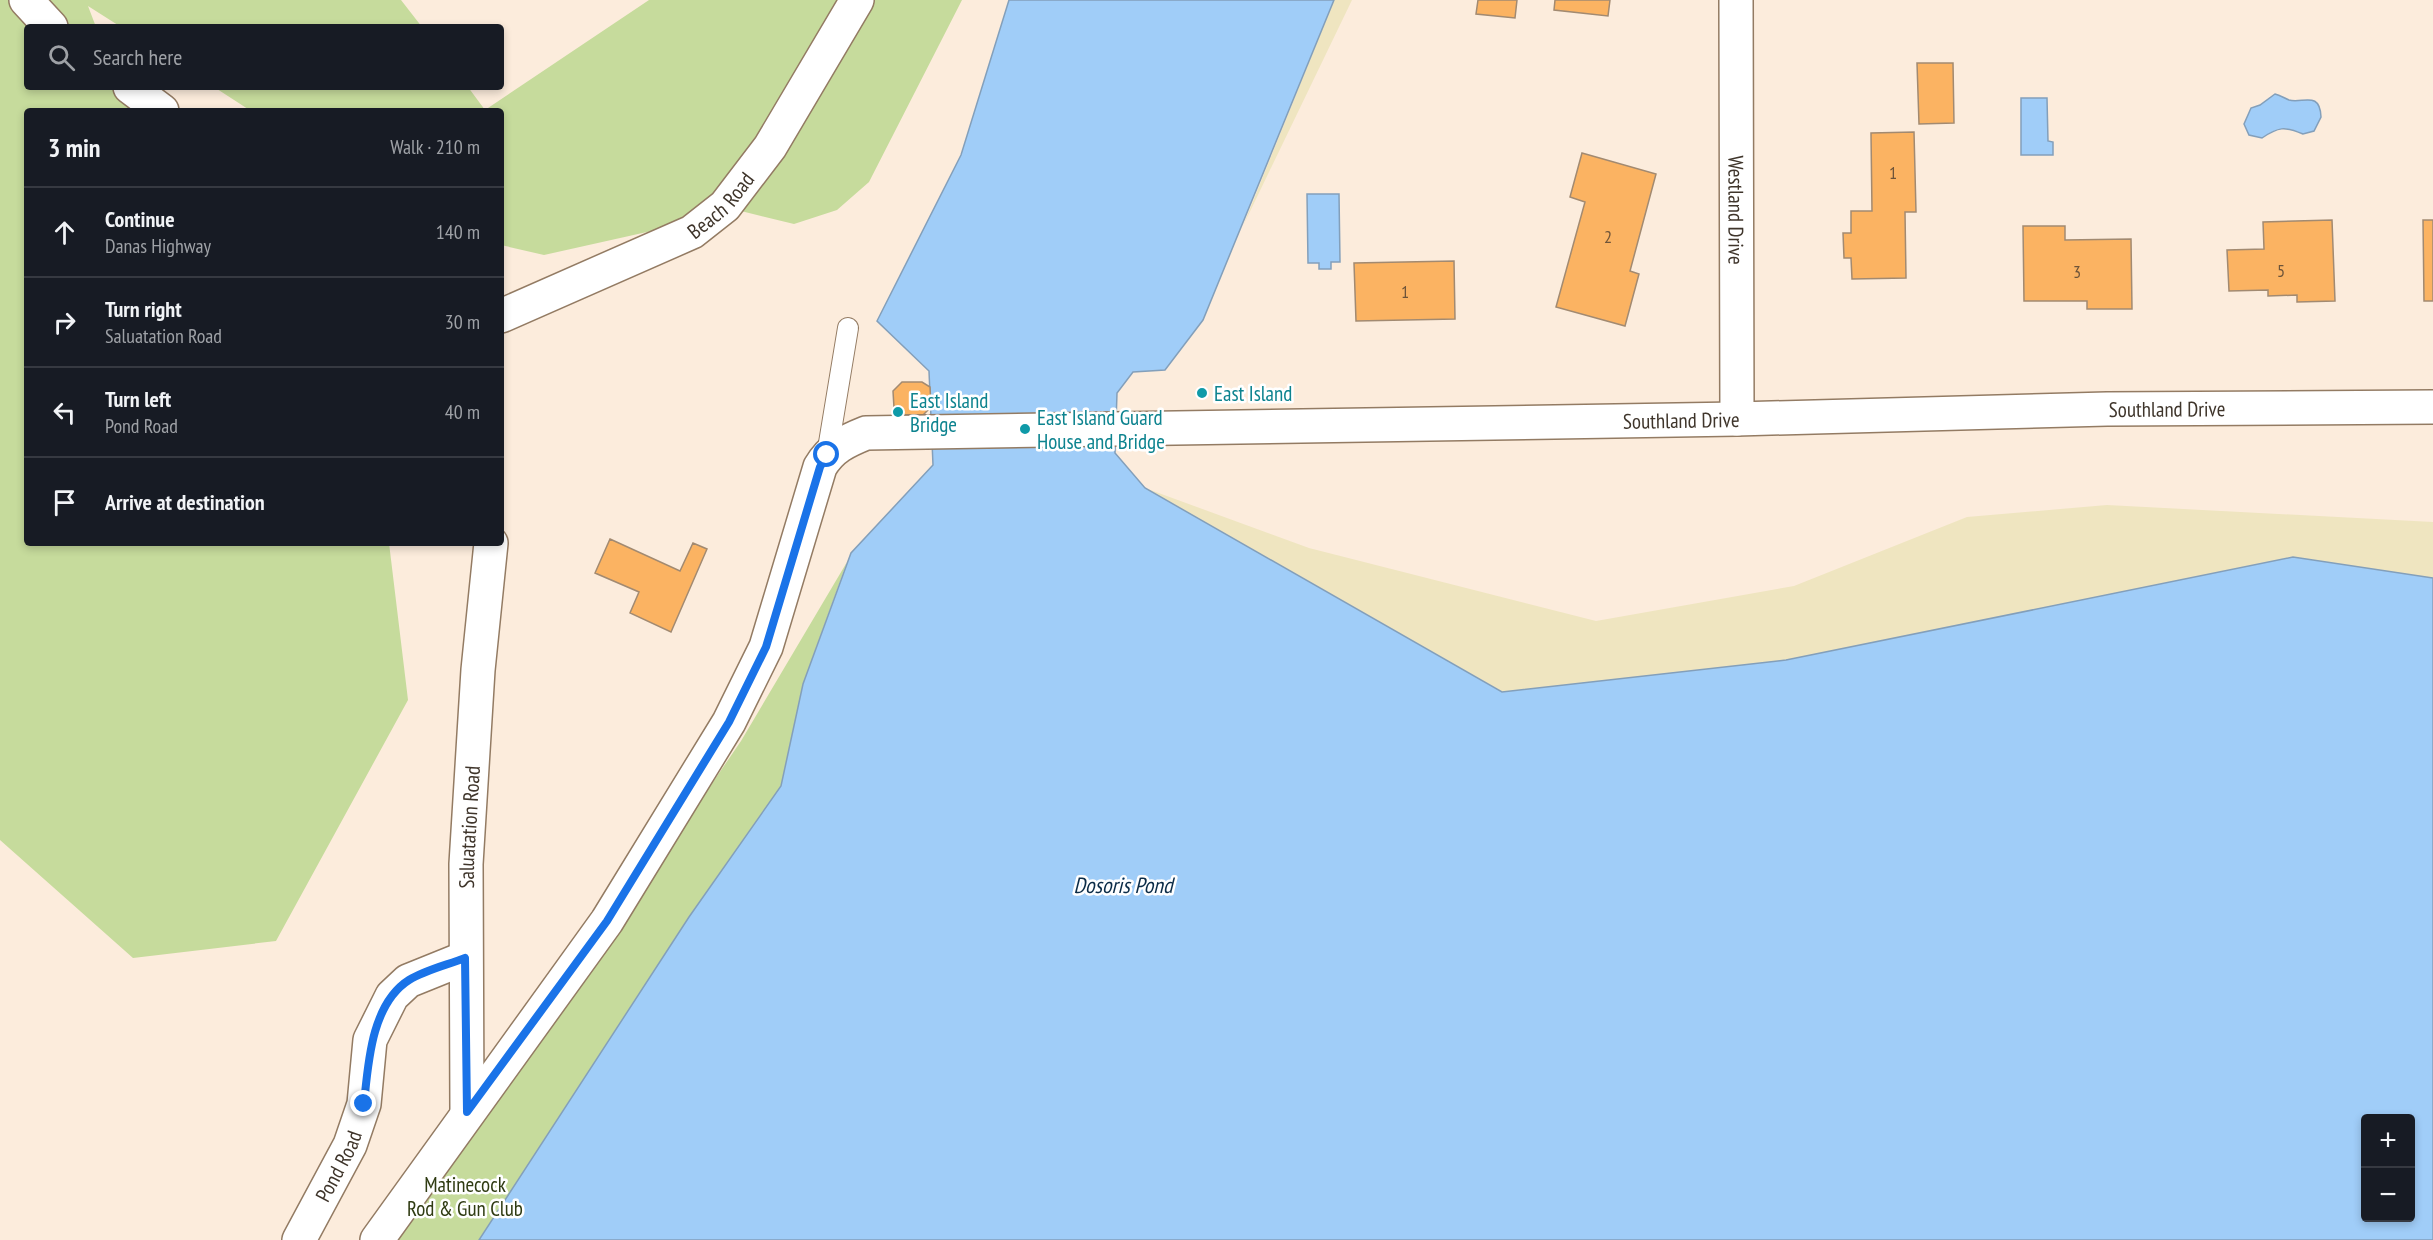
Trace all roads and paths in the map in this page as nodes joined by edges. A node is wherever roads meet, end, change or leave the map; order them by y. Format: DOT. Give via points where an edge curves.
graph roads {
  1 [pos="26,0"];
  2 [pos="857,0"];
  3 [pos="1736,0"];
  4 [pos="48,24"];
  5 [pos="134,90"];
  6 [pos="158,108"];
  7 [pos="504,315"];
  8 [pos="848,328"];
  9 [pos="2433,407"];
  10 [pos="1737,419"];
  11 [pos="827,455"];
  12 [pos="491,546"];
  13 [pos="465,958"];
  14 [pos="467,1112"];
  15 [pos="299,1240"];
  16 [pos="376,1240"];
  1 -- 4 [label="street"];
  2 -- 7 [label="street, Beach Road" via="770,147 725,206 692,232"];
  3 -- 10 [label="street, Westland Drive"];
  5 -- 6 [label="street"];
  8 -- 11 [label="lane"];
  9 -- 10 [label="street, Southland Drive" via="2107,409"];
  10 -- 11 [label="street, Southland Drive" via="866,433"];
  11 -- 14 [label="street" via="820,467 766,647 729,722 607,921"];
  12 -- 13 [label="street, Saluatation Road" via="478,670"];
  13 -- 14 [label="street, Saluatation Road"];
  13 -- 15 [label="street, Pond Road" via="408,981 392,996 370,1040 364,1104 350,1145"];
  14 -- 16 [label="street"];
}
